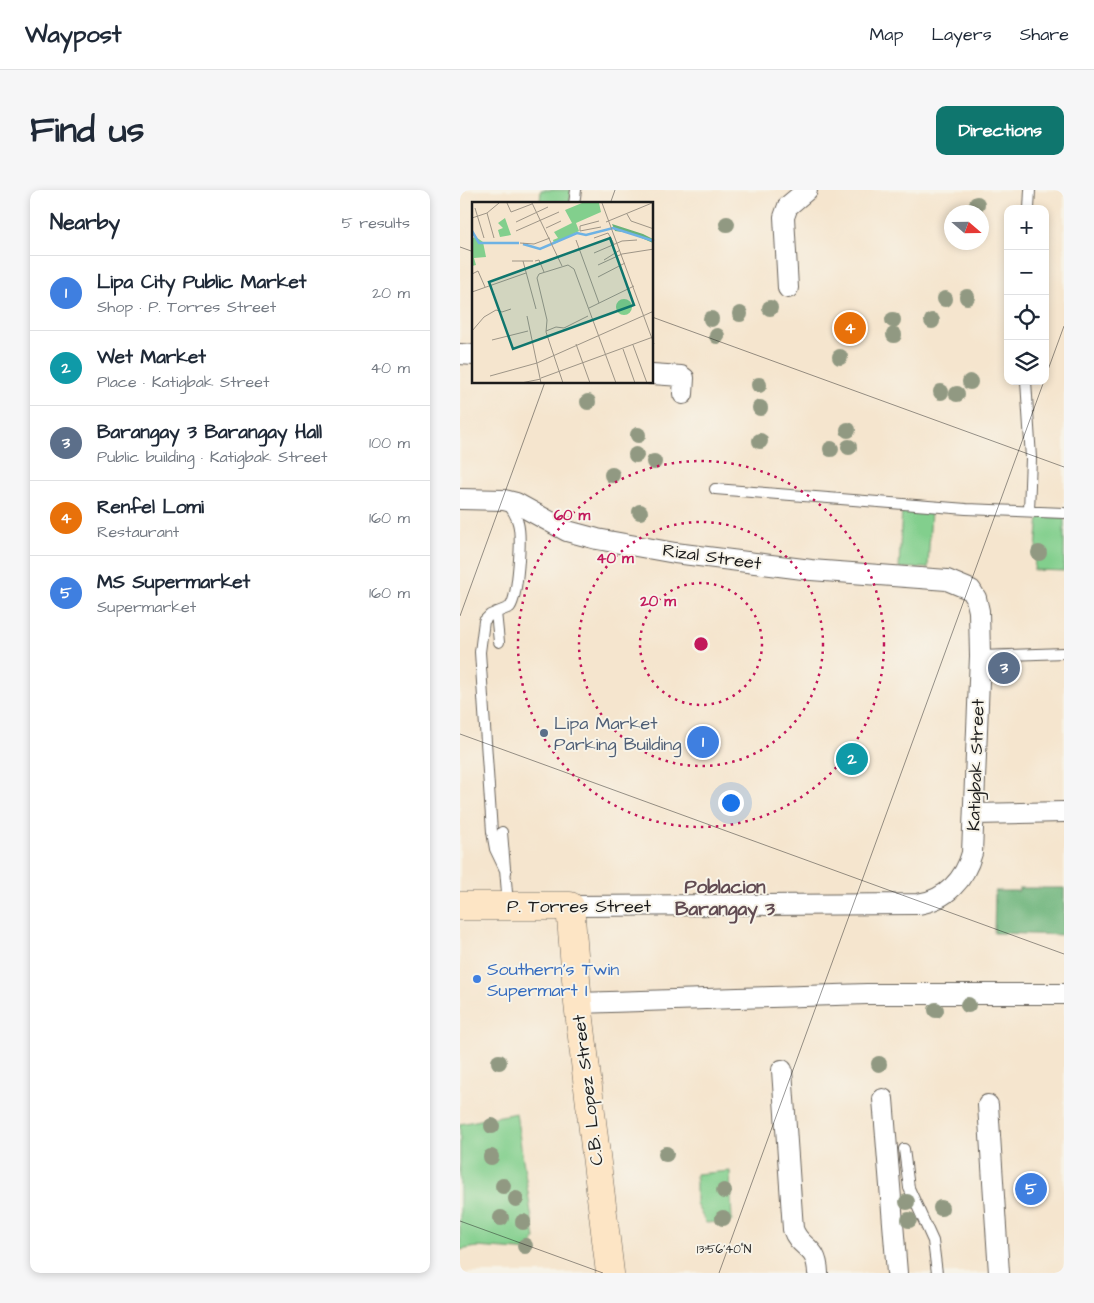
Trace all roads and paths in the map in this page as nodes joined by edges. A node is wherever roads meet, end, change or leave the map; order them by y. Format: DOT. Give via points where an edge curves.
graph roads {
  1 [pos="807,190"];
  2 [pos="1030,190"];
  3 [pos="1029,205"];
  4 [pos="788,288"];
  5 [pos="654,374"];
  6 [pos="1026,385"];
  7 [pos="683,394"];
  8 [pos="715,489"];
  9 [pos="460,499"];
  10 [pos="504,500"];
  11 [pos="1029,512"];
  12 [pos="1064,513"];
  13 [pos="971,590"];
  14 [pos="496,612"];
  15 [pos="499,642"];
  16 [pos="1064,653"];
  17 [pos="980,656"];
  18 [pos="1064,812"];
  19 [pos="974,814"];
  20 [pos="502,832"];
  21 [pos="972,853"];
  22 [pos="506,872"];
  23 [pos="460,906"];
  24 [pos="508,906"];
  25 [pos="570,906"];
  26 [pos="1064,994"];
  27 [pos="578,1003"];
  28 [pos="782,1070"];
  29 [pos="882,1099"];
  30 [pos="988,1105"];
  31 [pos="904,1149"];
  32 [pos="610,1273"];
  33 [pos="818,1273"];
  34 [pos="897,1273"];
  35 [pos="937,1273"];
  36 [pos="999,1273"];
  1 -- 4 [label="street" via="790,204 784,217"];
  2 -- 3 [label="lane"];
  5 -- 7 [label="street" via="684,378"];
  6 -- 11 [label="lane" via="1031,458"];
  8 -- 11 [label="lane"];
  9 -- 10 [label="street, Rizal Street"];
  10 -- 13 [label="street, Rizal Street" via="523,506 559,528 597,539 707,558 947,580"];
  10 -- 14 [label="lane" via="518,521 520,548 514,602 504,611"];
  11 -- 12 [label="lane"];
  13 -- 17 [label="street, Katigbak Street" via="979,611"];
  14 -- 15 [label="lane"];
  14 -- 22 [label="lane" via="484,621 480,652 492,832 495,849"];
  16 -- 17 [label="lane"];
  17 -- 19 [label="street, Katigbak Street"];
  18 -- 19 [label="street"];
  19 -- 21 [label="street, Katigbak Street"];
  20 -- 22 [label="lane"];
  21 -- 25 [label="street, P. Torres Street" via="966,870 950,889 936,899 918,904"];
  22 -- 24 [label="lane"];
  23 -- 24 [label="street, P. Torres Street"];
  24 -- 25 [label="street, P. Torres Street"];
  25 -- 27 [label="street, C.B. Lopez Street"];
  26 -- 27 [label="street" via="867,994"];
  27 -- 32 [label="street, C.B. Lopez Street"];
  28 -- 33 [label="street" via="794,1235 816,1257"];
  29 -- 34 [label="street"];
  30 -- 36 [label="street"];
  31 -- 35 [label="lane" via="908,1188 933,1241"];
}
